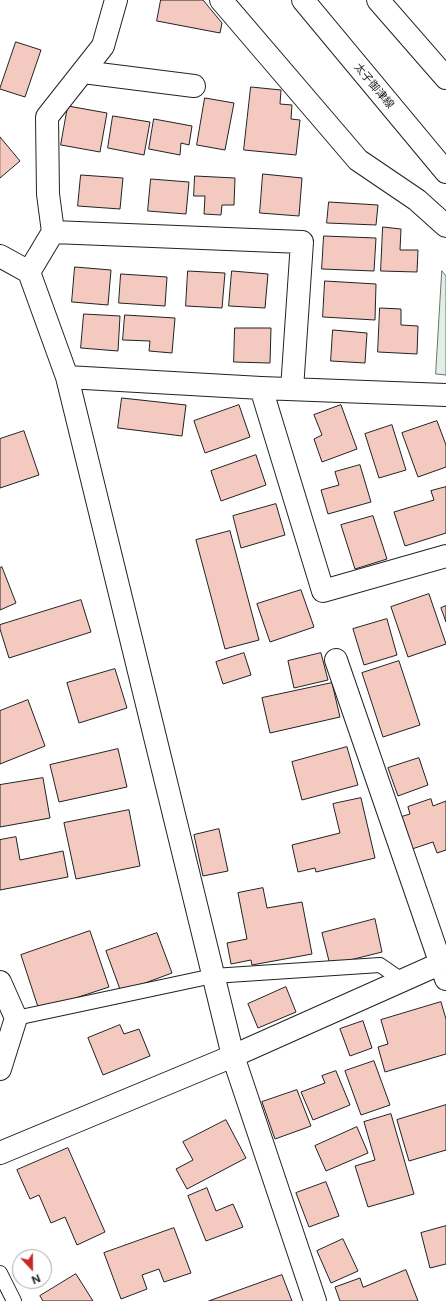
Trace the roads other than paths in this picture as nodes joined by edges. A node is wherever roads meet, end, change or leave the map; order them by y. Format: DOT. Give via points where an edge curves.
graph roads {
  1 [pos="116,0"];
  2 [pos="221,0"];
  3 [pos="303,0"];
  4 [pos="378,0"];
  5 [pos="83,72"];
  6 [pos="446,78"];
  7 [pos="194,86"];
  8 [pos="446,172"];
  9 [pos="446,226"];
  10 [pos="53,232"];
  11 [pos="0,256"];
  12 [pos="29,272"];
  13 [pos="67,377"];
  14 [pos="260,388"];
  15 [pos="292,388"];
  16 [pos="446,394"];
  17 [pos="446,556"];
  18 [pos="336,660"];
  19 [pos="444,968"];
  20 [pos="213,976"];
  21 [pos="403,981"];
  22 [pos="0,982"];
  23 [pos="16,1018"];
  24 [pos="233,1056"];
  25 [pos="0,1069"];
  26 [pos="0,1153"];
  27 [pos="0,1274"];
  28 [pos="14,1301"];
  29 [pos="315,1301"];
  1 -- 5 [label="street" via="103,46"];
  2 -- 9 [label="street" via="358,160 417,200"];
  3 -- 8 [label="street, 太子御津線"];
  4 -- 6 [label="street"];
  5 -- 7 [label="street"];
  5 -- 10 [label="street" via="47,117 48,194"];
  10 -- 12 [label="street"];
  10 -- 15 [label="street" via="302,242"];
  11 -- 12 [label="street"];
  12 -- 13 [label="street"];
  13 -- 14 [label="street"];
  13 -- 20 [label="street"];
  14 -- 15 [label="street"];
  14 -- 17 [label="street" via="323,591"];
  15 -- 16 [label="street"];
  18 -- 19 [label="street"];
  19 -- 21 [label="street"];
  20 -- 21 [label="lane" via="380,965"];
  20 -- 23 [label="lane"];
  20 -- 24 [label="street"];
  21 -- 24 [label="street"];
  22 -- 23 [label="street"];
  23 -- 25 [label="street"];
  24 -- 26 [label="street"];
  24 -- 29 [label="street"];
  27 -- 28 [label="lane"];
}
